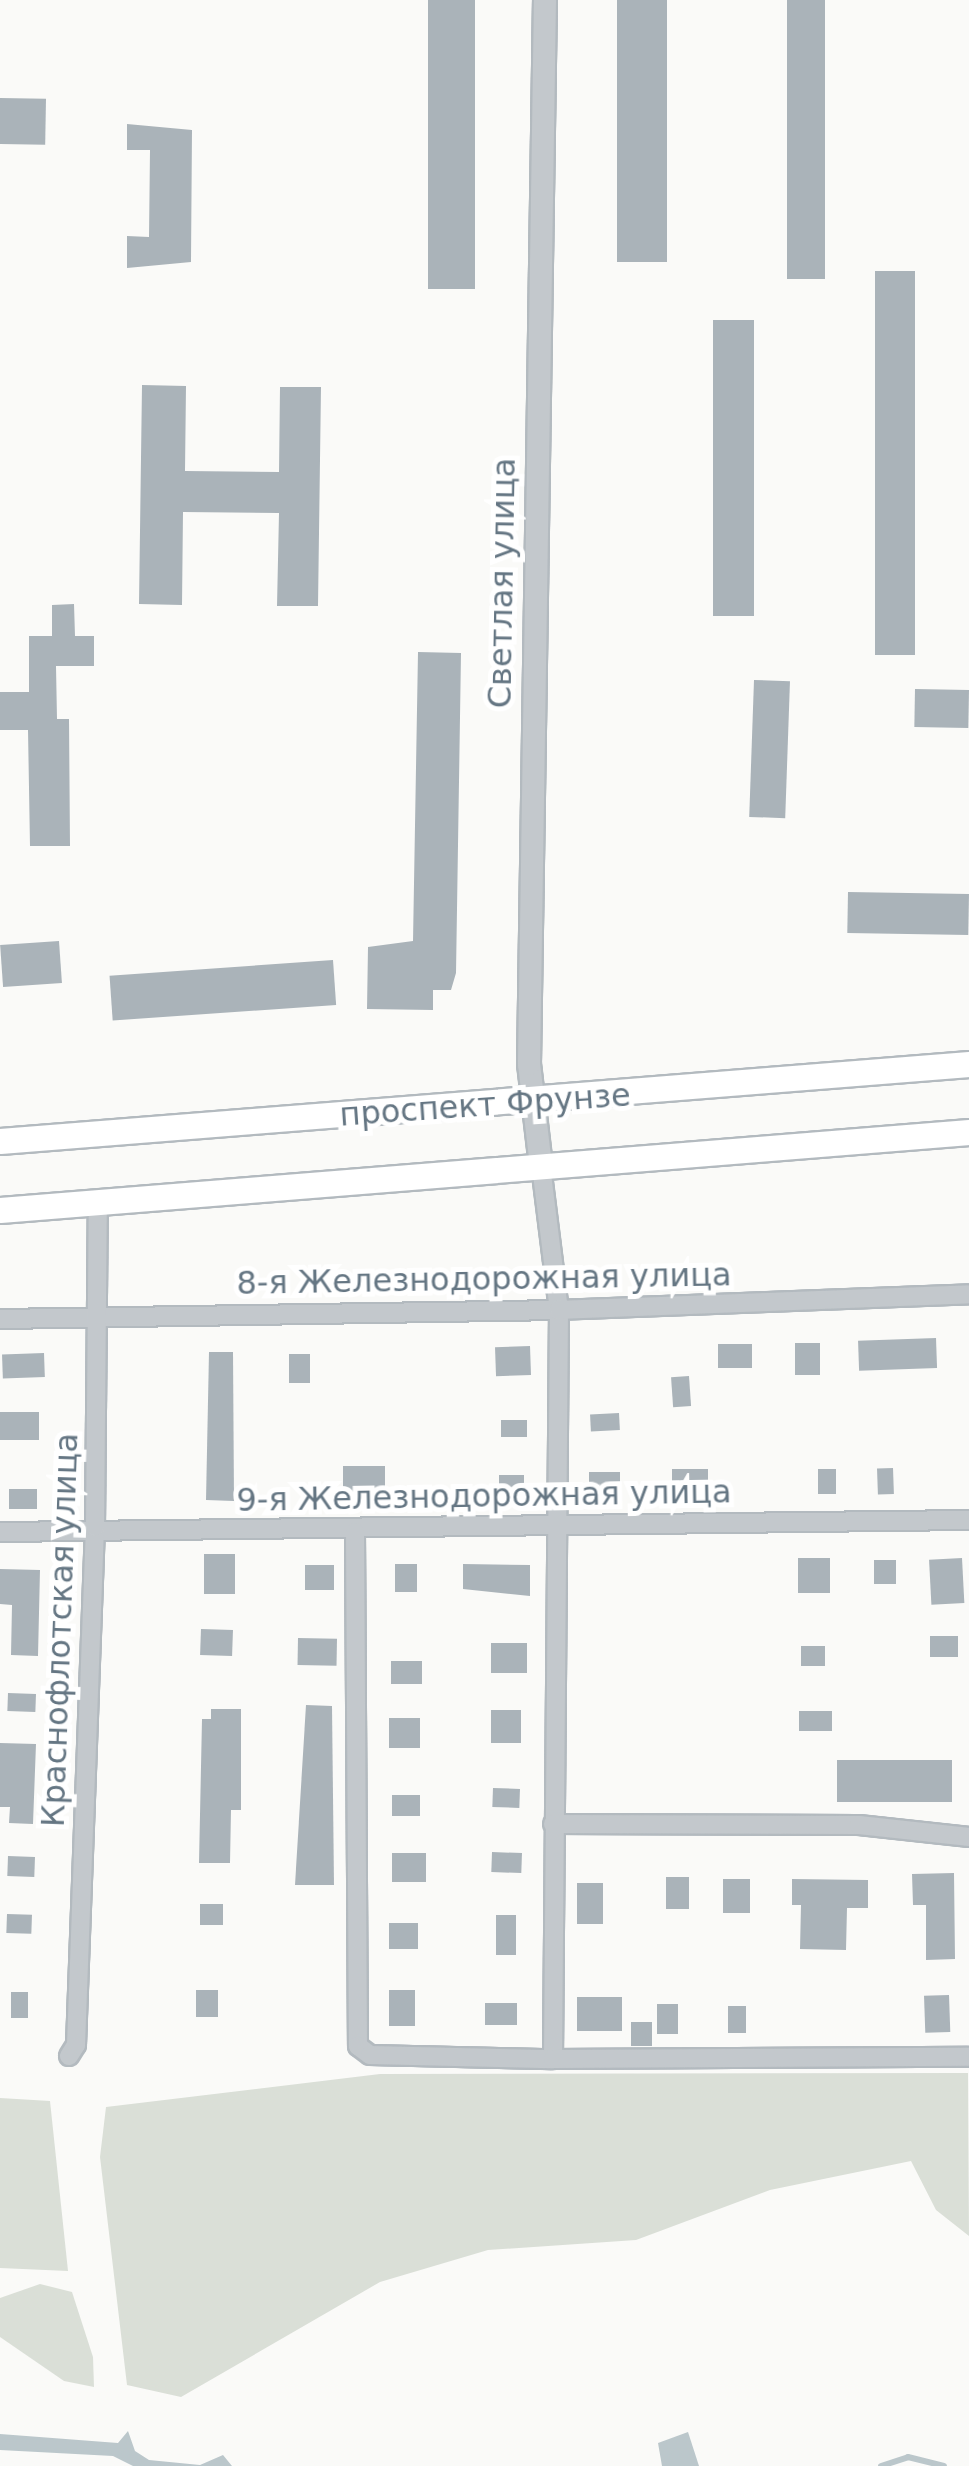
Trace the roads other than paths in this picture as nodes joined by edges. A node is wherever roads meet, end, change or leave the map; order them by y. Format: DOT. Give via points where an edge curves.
graph roads {
  1 [pos="545,0"];
  2 [pos="969,1064"];
  3 [pos="534,1102"];
  4 [pos="969,1132"];
  5 [pos="0,1141"];
  6 [pos="541,1166"];
  7 [pos="98,1202"];
  8 [pos="0,1210"];
  9 [pos="969,1294"];
  10 [pos="559,1310"];
  11 [pos="98,1317"];
  12 [pos="0,1320"];
  13 [pos="969,1520"];
  14 [pos="561,1526"];
  15 [pos="94,1527"];
  16 [pos="0,1532"];
  17 [pos="356,1532"];
  18 [pos="552,1824"];
  19 [pos="969,1838"];
  20 [pos="68,2056"];
  21 [pos="969,2056"];
  22 [pos="553,2058"];
  1 -- 3 [label="street, Светлая улица"];
  2 -- 3 [label="main road, проспект Фрунзе"];
  3 -- 5 [label="main road, проспект Фрунзе"];
  3 -- 6 [label="street, Светлая улица"];
  4 -- 6 [label="main road, проспект Фрунзе"];
  6 -- 7 [label="main road, проспект Фрунзе"];
  6 -- 10 [label="street"];
  7 -- 8 [label="main road, проспект Фрунзе"];
  7 -- 11 [label="street, Краснофлотская улица"];
  9 -- 10 [label="street, 8-я Железнодорожная улица"];
  10 -- 11 [label="street, 8-я Железнодорожная улица"];
  10 -- 14 [label="street"];
  11 -- 12 [label="street, 8-я Железнодорожная улица"];
  11 -- 15 [label="street, Краснофлотская улица"];
  13 -- 14 [label="street, 9-я Железнодорожная улица"];
  14 -- 17 [label="street, 9-я Железнодорожная улица"];
  14 -- 18 [label="street"];
  15 -- 16 [label="street, 9-я Железнодорожная улица"];
  15 -- 17 [label="street, 9-я Железнодорожная улица"];
  15 -- 20 [label="street, Краснофлотская улица" via="76,2045"];
  17 -- 22 [label="street" via="358,2046 370,2056"];
  18 -- 19 [label="street" via="858,1825"];
  18 -- 22 [label="street"];
  21 -- 22 [label="street"];
}
